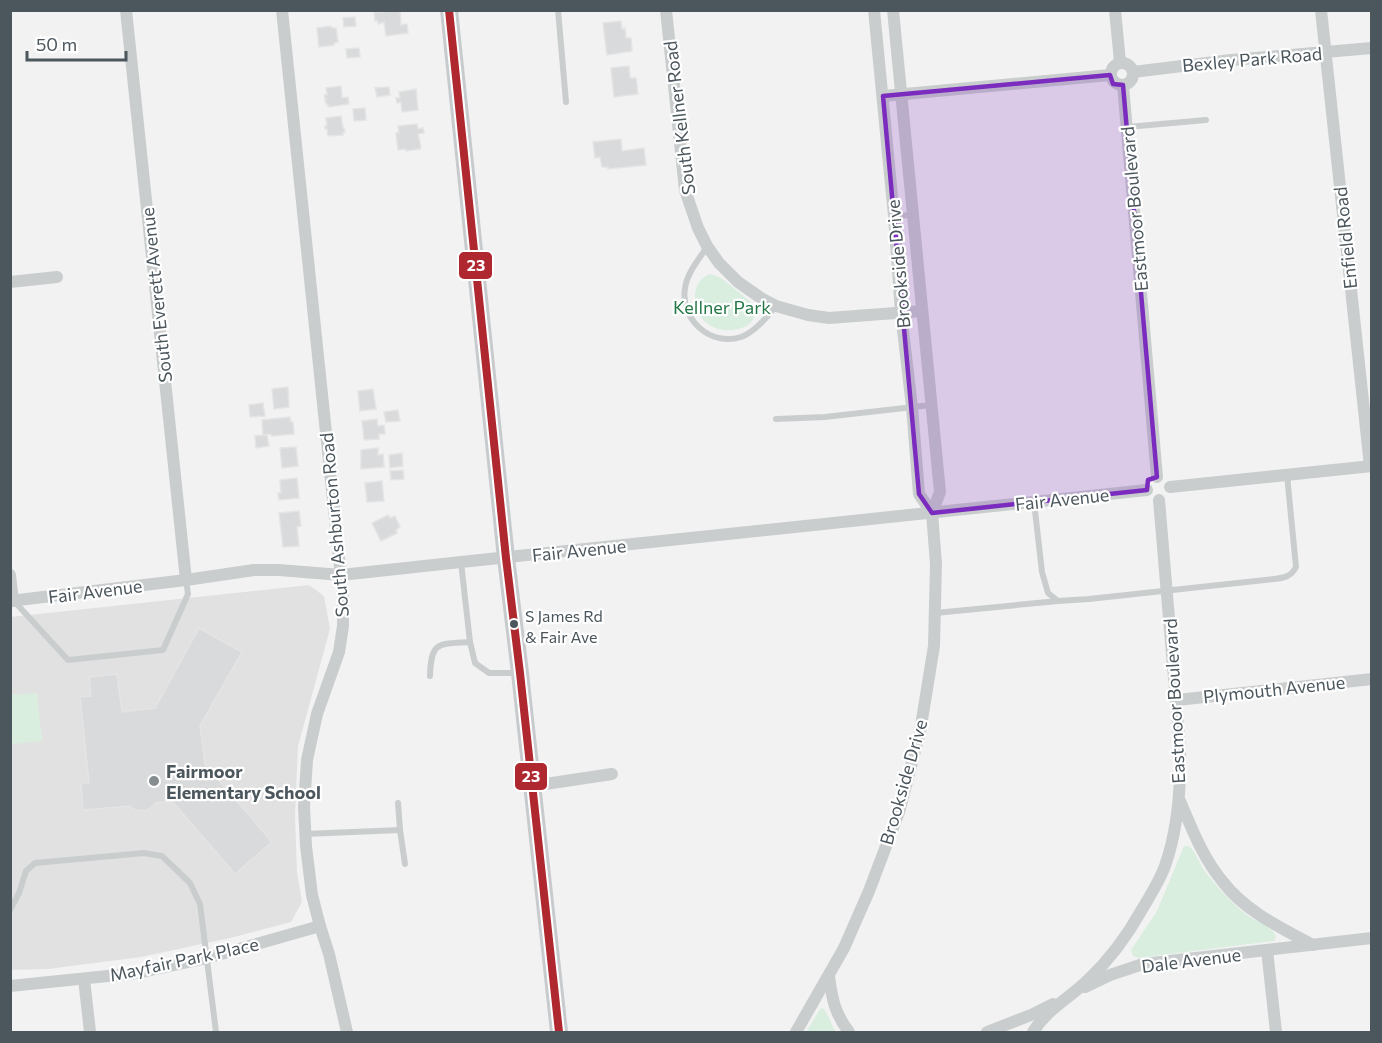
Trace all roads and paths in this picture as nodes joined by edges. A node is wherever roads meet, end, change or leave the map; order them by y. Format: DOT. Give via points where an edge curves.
graph roads {
  1 [pos="126,10"];
  2 [pos="282,10"];
  3 [pos="449,10"];
  4 [pos="558,10"];
  5 [pos="666,10"];
  6 [pos="874,10"];
  7 [pos="893,10"];
  8 [pos="1115,10"];
  9 [pos="1321,10"];
  10 [pos="1371,48"];
  11 [pos="1325,52"];
  12 [pos="1120,62"];
  13 [pos="1133,72"];
  14 [pos="1110,75"];
  15 [pos="1123,85"];
  16 [pos="901,94"];
  17 [pos="883,96"];
  18 [pos="566,102"];
  19 [pos="1206,120"];
  20 [pos="1126,128"];
  21 [pos="913,215"];
  22 [pos="894,216"];
  23 [pos="707,246"];
  24 [pos="57,277"];
  25 [pos="10,282"];
  26 [pos="776,306"];
  27 [pos="922,311"];
  28 [pos="901,313"];
  29 [pos="932,405"];
  30 [pos="912,407"];
  31 [pos="776,419"];
  32 [pos="1371,466"];
  33 [pos="1287,475"];
  34 [pos="1158,477"];
  35 [pos="1170,487"];
  36 [pos="1147,490"];
  37 [pos="1160,500"];
  38 [pos="1034,502"];
  39 [pos="932,513"];
  40 [pos="506,558"];
  41 [pos="461,562"];
  42 [pos="10,575"];
  43 [pos="341,575"];
  44 [pos="186,580"];
  45 [pos="1167,590"];
  46 [pos="12,601"];
  47 [pos="1058,601"];
  48 [pos="934,613"];
  49 [pos="470,642"];
  50 [pos="520,673"];
  51 [pos="430,676"];
  52 [pos="1371,679"];
  53 [pos="1177,700"];
  54 [pos="612,774"];
  55 [pos="532,786"];
  56 [pos="1179,800"];
  57 [pos="398,803"];
  58 [pos="400,830"];
  59 [pos="305,834"];
  60 [pos="405,864"];
  61 [pos="10,910"];
  62 [pos="320,926"];
  63 [pos="1371,938"];
  64 [pos="1313,945"];
  65 [pos="1267,950"];
  66 [pos="207,958"];
  67 [pos="829,976"];
  68 [pos="84,979"];
  69 [pos="10,986"];
  70 [pos="1067,996"];
  71 [pos="90,1032"];
  72 [pos="216,1032"];
  73 [pos="347,1032"];
  74 [pos="559,1032"];
  75 [pos="796,1032"];
  76 [pos="849,1032"];
  77 [pos="987,1032"];
  78 [pos="1033,1032"];
  79 [pos="1276,1032"];
  1 -- 44 [label="street, South Everett Avenue"];
  2 -- 43 [label="street, South Ashburton Road"];
  3 -- 40 [label="main road"];
  4 -- 18 [label="lane"];
  5 -- 23 [label="street, South Kellner Road" via="685,190"];
  6 -- 17 [label="street, Brookside Drive"];
  7 -- 16 [label="street, Brookside Drive"];
  8 -- 12 [label="street"];
  9 -- 11 [label="street, Enfield Road"];
  10 -- 11 [label="street, Bexley Park Road"];
  11 -- 13 [label="street, Bexley Park Road"];
  11 -- 32 [label="street, Enfield Road"];
  12 -- 13 [label="street" via="1129,64"];
  12 -- 14 [label="street" via="1113,66"];
  13 -- 15 [label="street" via="1131,81"];
  14 -- 15 [label="street" via="1114,82"];
  14 -- 16 [label="street"];
  15 -- 20 [label="street, Eastmoor Boulevard"];
  16 -- 17 [label="street"];
  16 -- 21 [label="street, Brookside Drive"];
  17 -- 22 [label="street, Brookside Drive"];
  19 -- 20 [label="lane"];
  20 -- 34 [label="street, Eastmoor Boulevard"];
  21 -- 22 [label="lane"];
  21 -- 27 [label="street, Brookside Drive"];
  22 -- 28 [label="street, Brookside Drive"];
  23 -- 26 [label="street, South Kellner Road" via="738,282"];
  23 -- 26 [label="lane" via="685,287 689,317 705,333 722,339 743,337"];
  24 -- 25 [label="street"];
  26 -- 28 [label="street, South Kellner Road" via="829,318"];
  27 -- 28 [label="street, South Kellner Road"];
  27 -- 29 [label="street, Brookside Drive"];
  28 -- 30 [label="street, Brookside Drive"];
  29 -- 30 [label="lane"];
  29 -- 39 [label="street, Brookside Drive" via="940,492"];
  30 -- 31 [label="lane"];
  30 -- 39 [label="street, Brookside Drive" via="919,494"];
  32 -- 33 [label="street"];
  33 -- 35 [label="street"];
  33 -- 45 [label="lane" via="1296,567 1293,573 1274,579"];
  34 -- 35 [label="street"];
  34 -- 36 [label="street" via="1150,481"];
  35 -- 37 [label="street" via="1167,496"];
  36 -- 37 [label="street" via="1151,497"];
  36 -- 38 [label="street, Fair Avenue"];
  37 -- 45 [label="street, Eastmoor Boulevard"];
  38 -- 39 [label="street, Fair Avenue"];
  38 -- 47 [label="lane" via="1042,572 1048,593"];
  39 -- 40 [label="street, Fair Avenue"];
  39 -- 48 [label="street, Brookside Drive"];
  40 -- 41 [label="street, Fair Avenue"];
  40 -- 50 [label="main road"];
  41 -- 43 [label="street, Fair Avenue"];
  41 -- 49 [label="lane"];
  42 -- 46 [label="street"];
  43 -- 44 [label="street, Fair Avenue" via="254,570"];
  43 -- 59 [label="street, South Ashburton Road" via="342,634 307,760"];
  44 -- 46 [label="street, Fair Avenue"];
  44 -- 46 [label="lane" via="188,594 163,650 68,660"];
  45 -- 47 [label="lane"];
  45 -- 53 [label="street, Eastmoor Boulevard"];
  47 -- 48 [label="lane"];
  48 -- 67 [label="street, Brookside Drive" via="920,732 899,812 869,891"];
  49 -- 50 [label="lane" via="475,663 489,673"];
  49 -- 51 [label="lane" via="440,645 434,650"];
  50 -- 55 [label="main road"];
  52 -- 53 [label="street, Plymouth Avenue"];
  53 -- 56 [label="street, Eastmoor Boulevard"];
  54 -- 55 [label="street"];
  55 -- 74 [label="main road"];
  56 -- 64 [label="street" via="1201,848 1224,884 1252,909"];
  56 -- 70 [label="street, Eastmoor Boulevard" via="1171,845 1154,889 1111,956"];
  57 -- 58 [label="lane"];
  58 -- 59 [label="lane"];
  58 -- 60 [label="lane"];
  59 -- 62 [label="street, South Ashburton Road"];
  61 -- 66 [label="lane" via="26,871 35,863 144,853 162,856 190,883 200,904"];
  62 -- 66 [label="street, Mayfair Park Place"];
  62 -- 73 [label="street, South Ashburton Road"];
  63 -- 64 [label="street, Dale Avenue"];
  64 -- 65 [label="street, Dale Avenue"];
  65 -- 70 [label="street, Dale Avenue" via="1143,964"];
  65 -- 79 [label="street"];
  66 -- 68 [label="street, Mayfair Park Place" via="137,973"];
  66 -- 72 [label="lane"];
  67 -- 75 [label="street, Brookside Drive"];
  67 -- 76 [label="street" via="833,1002"];
  68 -- 69 [label="street, Mayfair Park Place"];
  68 -- 71 [label="street"];
  70 -- 77 [label="street, Dale Avenue"];
  70 -- 78 [label="street, Eastmoor Boulevard"];
}
